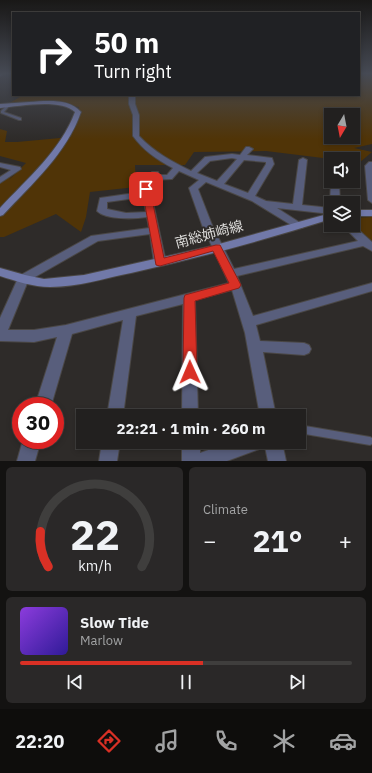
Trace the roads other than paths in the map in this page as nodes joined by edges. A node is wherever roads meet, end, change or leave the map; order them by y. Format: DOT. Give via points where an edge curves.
graph roads {
  1 [pos="132,96"];
  2 [pos="0,106"];
  3 [pos="9,106"];
  4 [pos="20,119"];
  5 [pos="249,149"];
  6 [pos="242,157"];
  7 [pos="303,160"];
  8 [pos="372,164"];
  9 [pos="0,165"];
  10 [pos="178,168"];
  11 [pos="155,174"];
  12 [pos="192,174"];
  13 [pos="371,178"];
  14 [pos="205,179"];
  15 [pos="0,181"];
  16 [pos="219,184"];
  17 [pos="250,197"];
  18 [pos="372,200"];
  19 [pos="263,204"];
  20 [pos="297,207"];
  21 [pos="324,211"];
  22 [pos="0,213"];
  23 [pos="360,213"];
  24 [pos="372,213"];
  25 [pos="150,214"];
  26 [pos="324,218"];
  27 [pos="299,226"];
  28 [pos="154,231"];
  29 [pos="355,232"];
  30 [pos="369,245"];
  31 [pos="216,248"];
  32 [pos="160,262"];
  33 [pos="0,272"];
  34 [pos="23,279"];
  35 [pos="232,280"];
  36 [pos="372,287"];
  37 [pos="189,298"];
  38 [pos="130,315"];
  39 [pos="249,322"];
  40 [pos="66,330"];
  41 [pos="0,334"];
  42 [pos="254,346"];
  43 [pos="304,349"];
  44 [pos="45,397"];
  45 [pos="115,409"];
  46 [pos="190,409"];
  47 [pos="267,409"];
  48 [pos="306,430"];
  49 [pos="370,441"];
  50 [pos="29,449"];
  51 [pos="110,449"];
  52 [pos="191,449"];
  53 [pos="236,449"];
  54 [pos="274,449"];
  55 [pos="26,461"];
  56 [pos="108,461"];
  57 [pos="191,461"];
  58 [pos="202,461"];
  59 [pos="277,461"];
  1 -- 10 [label="street" via="136,115 136,136 149,150"];
  2 -- 3 [label="main road"];
  3 -- 4 [label="lane" via="2,112"];
  3 -- 22 [label="main road" via="60,104 73,107 78,112 70,131 61,143"];
  5 -- 6 [label="street"];
  6 -- 12 [label="street" via="208,158"];
  6 -- 16 [label="street"];
  6 -- 17 [label="street" via="269,160 270,164"];
  7 -- 20 [label="street"];
  8 -- 13 [label="street" via="369,166"];
  9 -- 15 [label="street" via="17,170"];
  10 -- 11 [label="street" via="169,177 156,178"];
  10 -- 12 [label="street"];
  12 -- 14 [label="street"];
  13 -- 18 [label="street"];
  14 -- 16 [label="street"];
  14 -- 31 [label="street" via="193,188"];
  16 -- 17 [label="street"];
  17 -- 19 [label="street"];
  19 -- 20 [label="street"];
  19 -- 27 [label="street"];
  20 -- 21 [label="street"];
  23 -- 24 [label="main road"];
  25 -- 25 [label="street" via="146,191 103,200 102,211 110,214"];
  25 -- 28 [label="street"];
  26 -- 27 [label="main road, 南総姉崎線"];
  27 -- 31 [label="main road, 南総姉崎線"];
  28 -- 32 [label="street"];
  28 -- 34 [label="street" via="96,238"];
  29 -- 30 [label="street"];
  30 -- 35 [label="street"];
  31 -- 32 [label="main road, 南総姉崎線"];
  31 -- 35 [label="street"];
  32 -- 34 [label="main road, 南総姉崎線" via="80,280 48,283"];
  33 -- 34 [label="main road, 南総姉崎線"];
  34 -- 41 [label="street"];
  35 -- 37 [label="street"];
  35 -- 39 [label="street"];
  36 -- 39 [label="street"];
  37 -- 38 [label="street"];
  37 -- 46 [label="street"];
  38 -- 40 [label="street"];
  38 -- 45 [label="street"];
  39 -- 42 [label="street"];
  40 -- 41 [label="street" via="34,336"];
  40 -- 44 [label="street"];
  42 -- 43 [label="street"];
  42 -- 47 [label="street"];
  48 -- 49 [label="lane"];
  50 -- 55 [label="street"];
  51 -- 56 [label="street"];
  52 -- 57 [label="street"];
  53 -- 58 [label="street"];
  54 -- 59 [label="street"];
}
